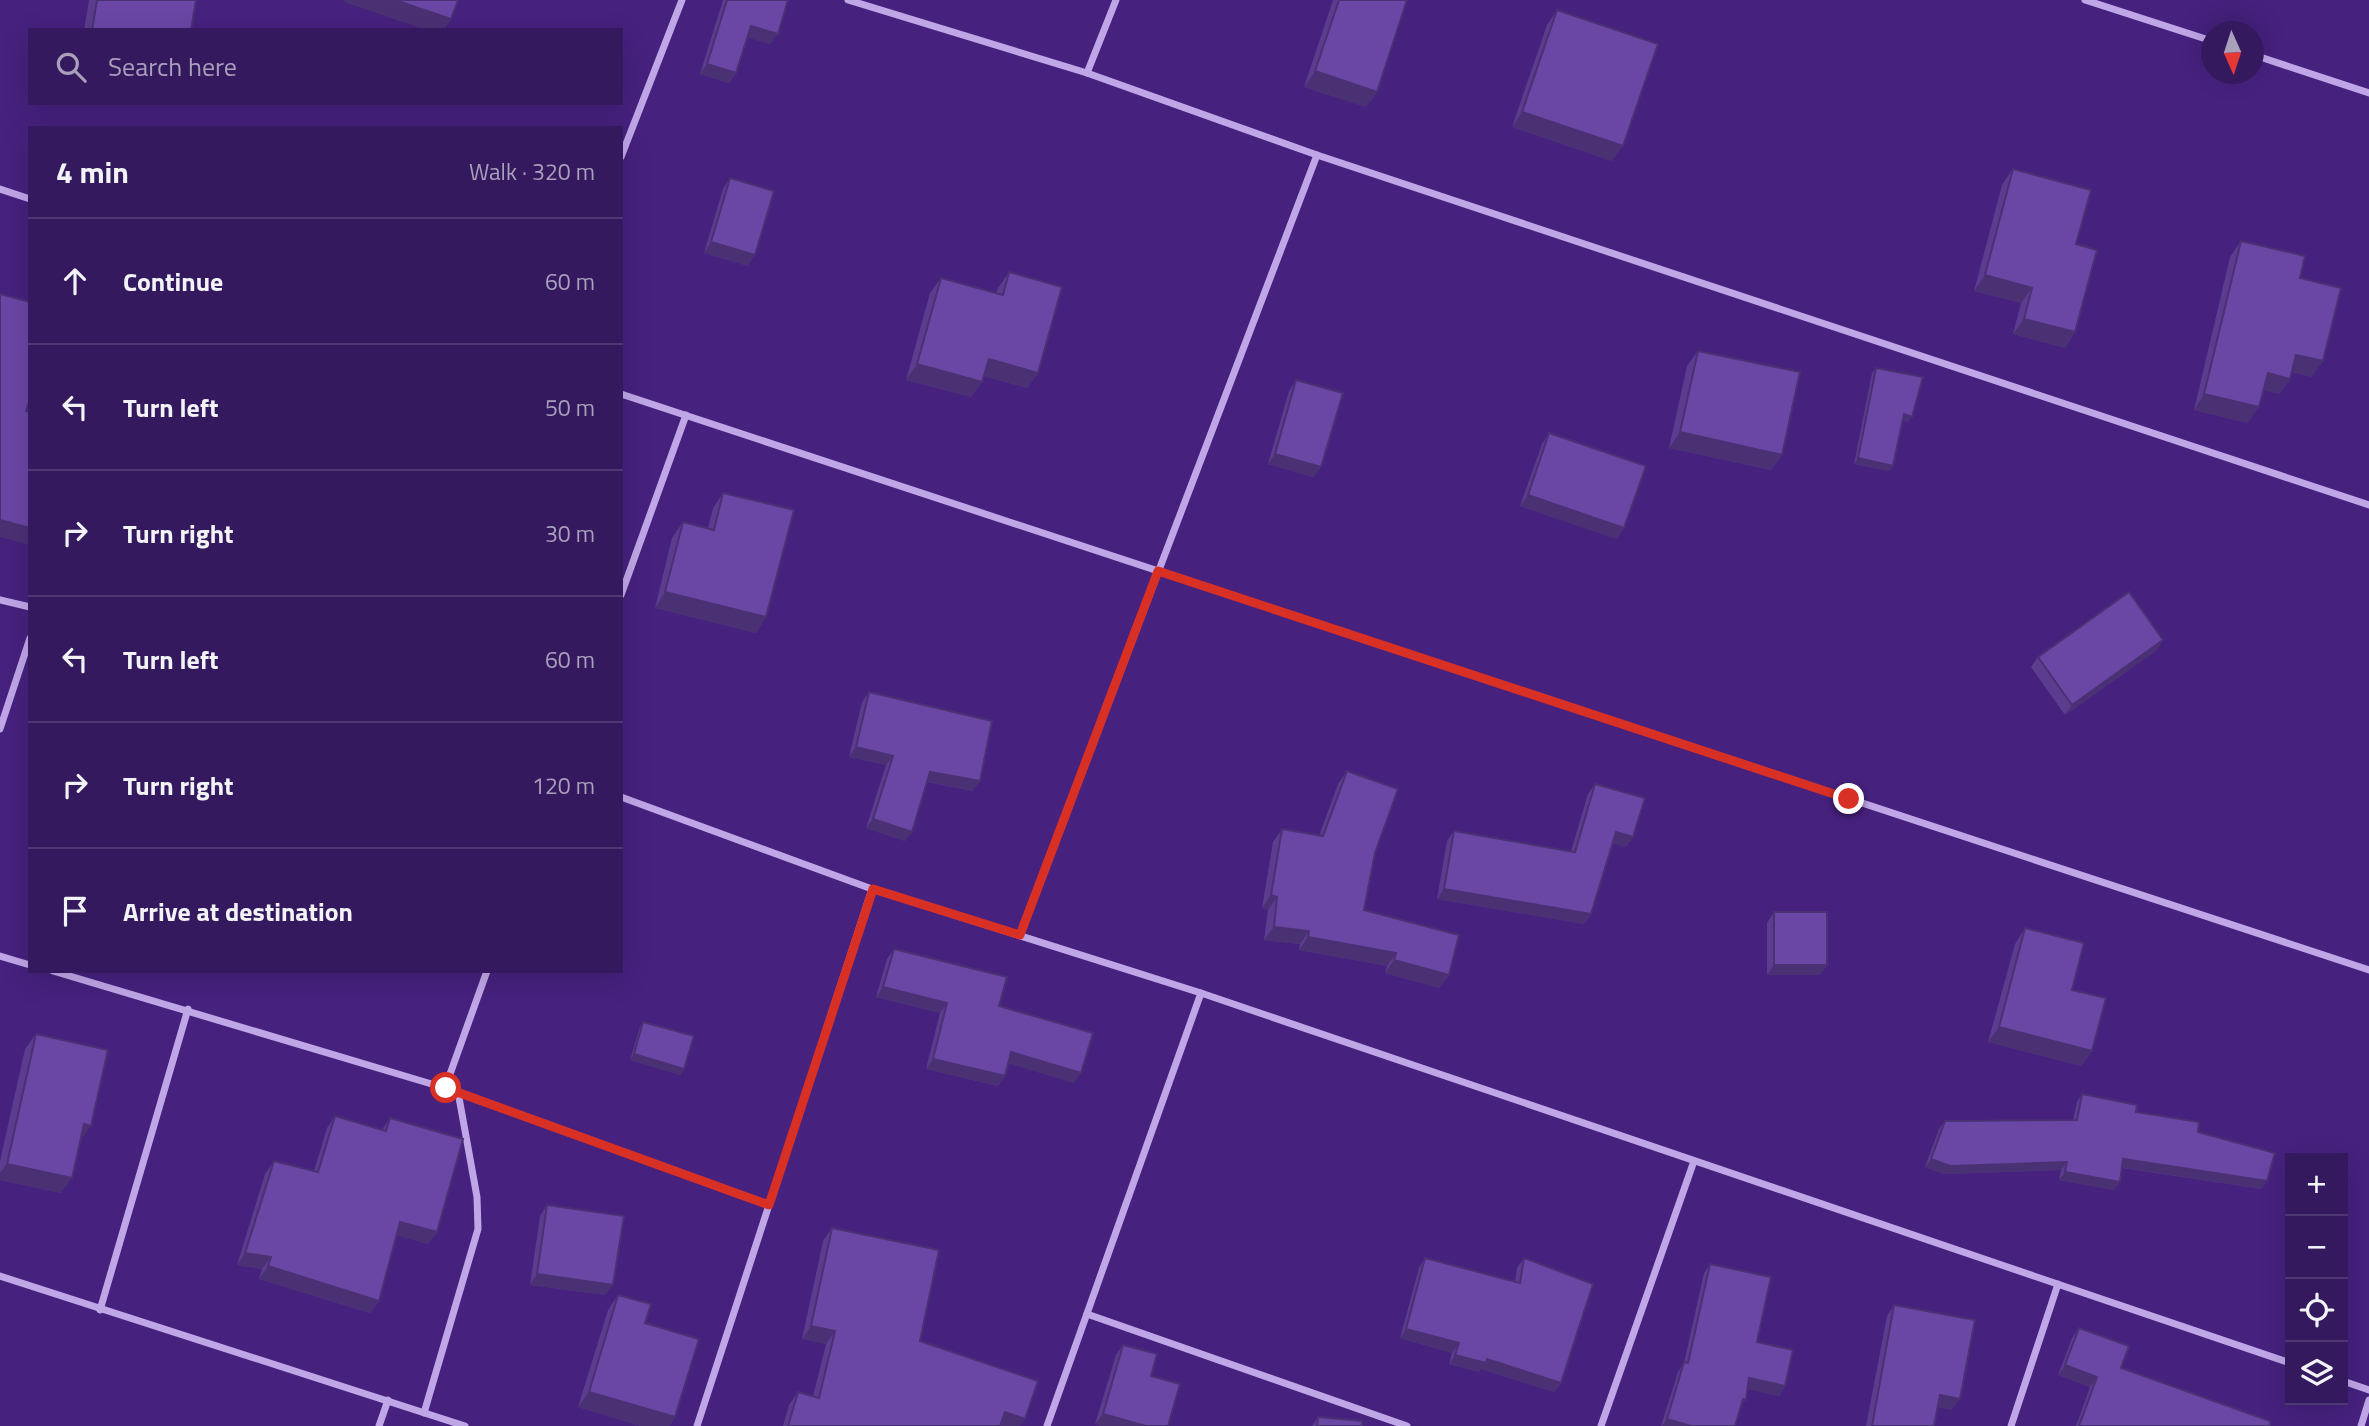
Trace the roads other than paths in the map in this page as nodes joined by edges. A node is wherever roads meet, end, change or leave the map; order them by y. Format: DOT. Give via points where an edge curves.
graph roads {
  1 [pos="682,0"];
  2 [pos="848,0"];
  3 [pos="1116,0"];
  4 [pos="2085,0"];
  5 [pos="2201,38"];
  6 [pos="2264,59"];
  7 [pos="1087,74"];
  8 [pos="2369,93"];
  9 [pos="623,152"];
  10 [pos="1317,155"];
  11 [pos="0,189"];
  12 [pos="28,198"];
  13 [pos="623,395"];
  14 [pos="686,415"];
  15 [pos="2369,505"];
  16 [pos="1158,571"];
  17 [pos="623,589"];
  18 [pos="0,593"];
  19 [pos="3,601"];
  20 [pos="28,607"];
  21 [pos="28,644"];
  22 [pos="0,729"];
  23 [pos="623,798"];
  24 [pos="873,889"];
  25 [pos="1020,935"];
  26 [pos="0,956"];
  27 [pos="28,964"];
  28 [pos="2369,970"];
  29 [pos="60,973"];
  30 [pos="486,973"];
  31 [pos="1202,993"];
  32 [pos="187,1009"];
  33 [pos="446,1088"];
  34 [pos="458,1092"];
  35 [pos="1694,1161"];
  36 [pos="769,1205"];
  37 [pos="0,1276"];
  38 [pos="2058,1284"];
  39 [pos="100,1310"];
  40 [pos="1087,1314"];
  41 [pos="2285,1361"];
  42 [pos="2348,1383"];
  43 [pos="2369,1390"];
  44 [pos="388,1400"];
  45 [pos="2369,1400"];
  46 [pos="424,1413"];
  47 [pos="379,1426"];
  48 [pos="465,1426"];
  49 [pos="696,1426"];
  50 [pos="1046,1426"];
  51 [pos="1407,1426"];
  52 [pos="1601,1426"];
  53 [pos="2011,1426"];
  54 [pos="2361,1426"];
  1 -- 9 [label="street"];
  2 -- 7 [label="street"];
  3 -- 7 [label="street"];
  4 -- 5 [label="street"];
  6 -- 8 [label="street"];
  7 -- 10 [label="street"];
  10 -- 15 [label="street"];
  10 -- 16 [label="street"];
  11 -- 12 [label="street"];
  13 -- 14 [label="street"];
  14 -- 16 [label="street"];
  14 -- 17 [label="street"];
  16 -- 25 [label="street"];
  16 -- 28 [label="street"];
  18 -- 19 [label="street"];
  19 -- 20 [label="street"];
  21 -- 22 [label="street"];
  23 -- 24 [label="street"];
  24 -- 25 [label="street"];
  24 -- 36 [label="street"];
  25 -- 31 [label="street"];
  26 -- 27 [label="street"];
  29 -- 32 [label="street"];
  30 -- 33 [label="street"];
  31 -- 35 [label="street"];
  31 -- 40 [label="street"];
  32 -- 33 [label="street"];
  32 -- 39 [label="street"];
  33 -- 34 [label="street"];
  34 -- 36 [label="street"];
  34 -- 46 [label="street" via="478,1229"];
  35 -- 38 [label="street"];
  35 -- 52 [label="street"];
  36 -- 49 [label="street"];
  37 -- 39 [label="street"];
  38 -- 41 [label="street"];
  38 -- 53 [label="street"];
  39 -- 44 [label="street"];
  40 -- 50 [label="street"];
  40 -- 51 [label="street"];
  42 -- 43 [label="street"];
  44 -- 46 [label="street"];
  44 -- 47 [label="street"];
  45 -- 54 [label="street"];
  46 -- 48 [label="street"];
}
